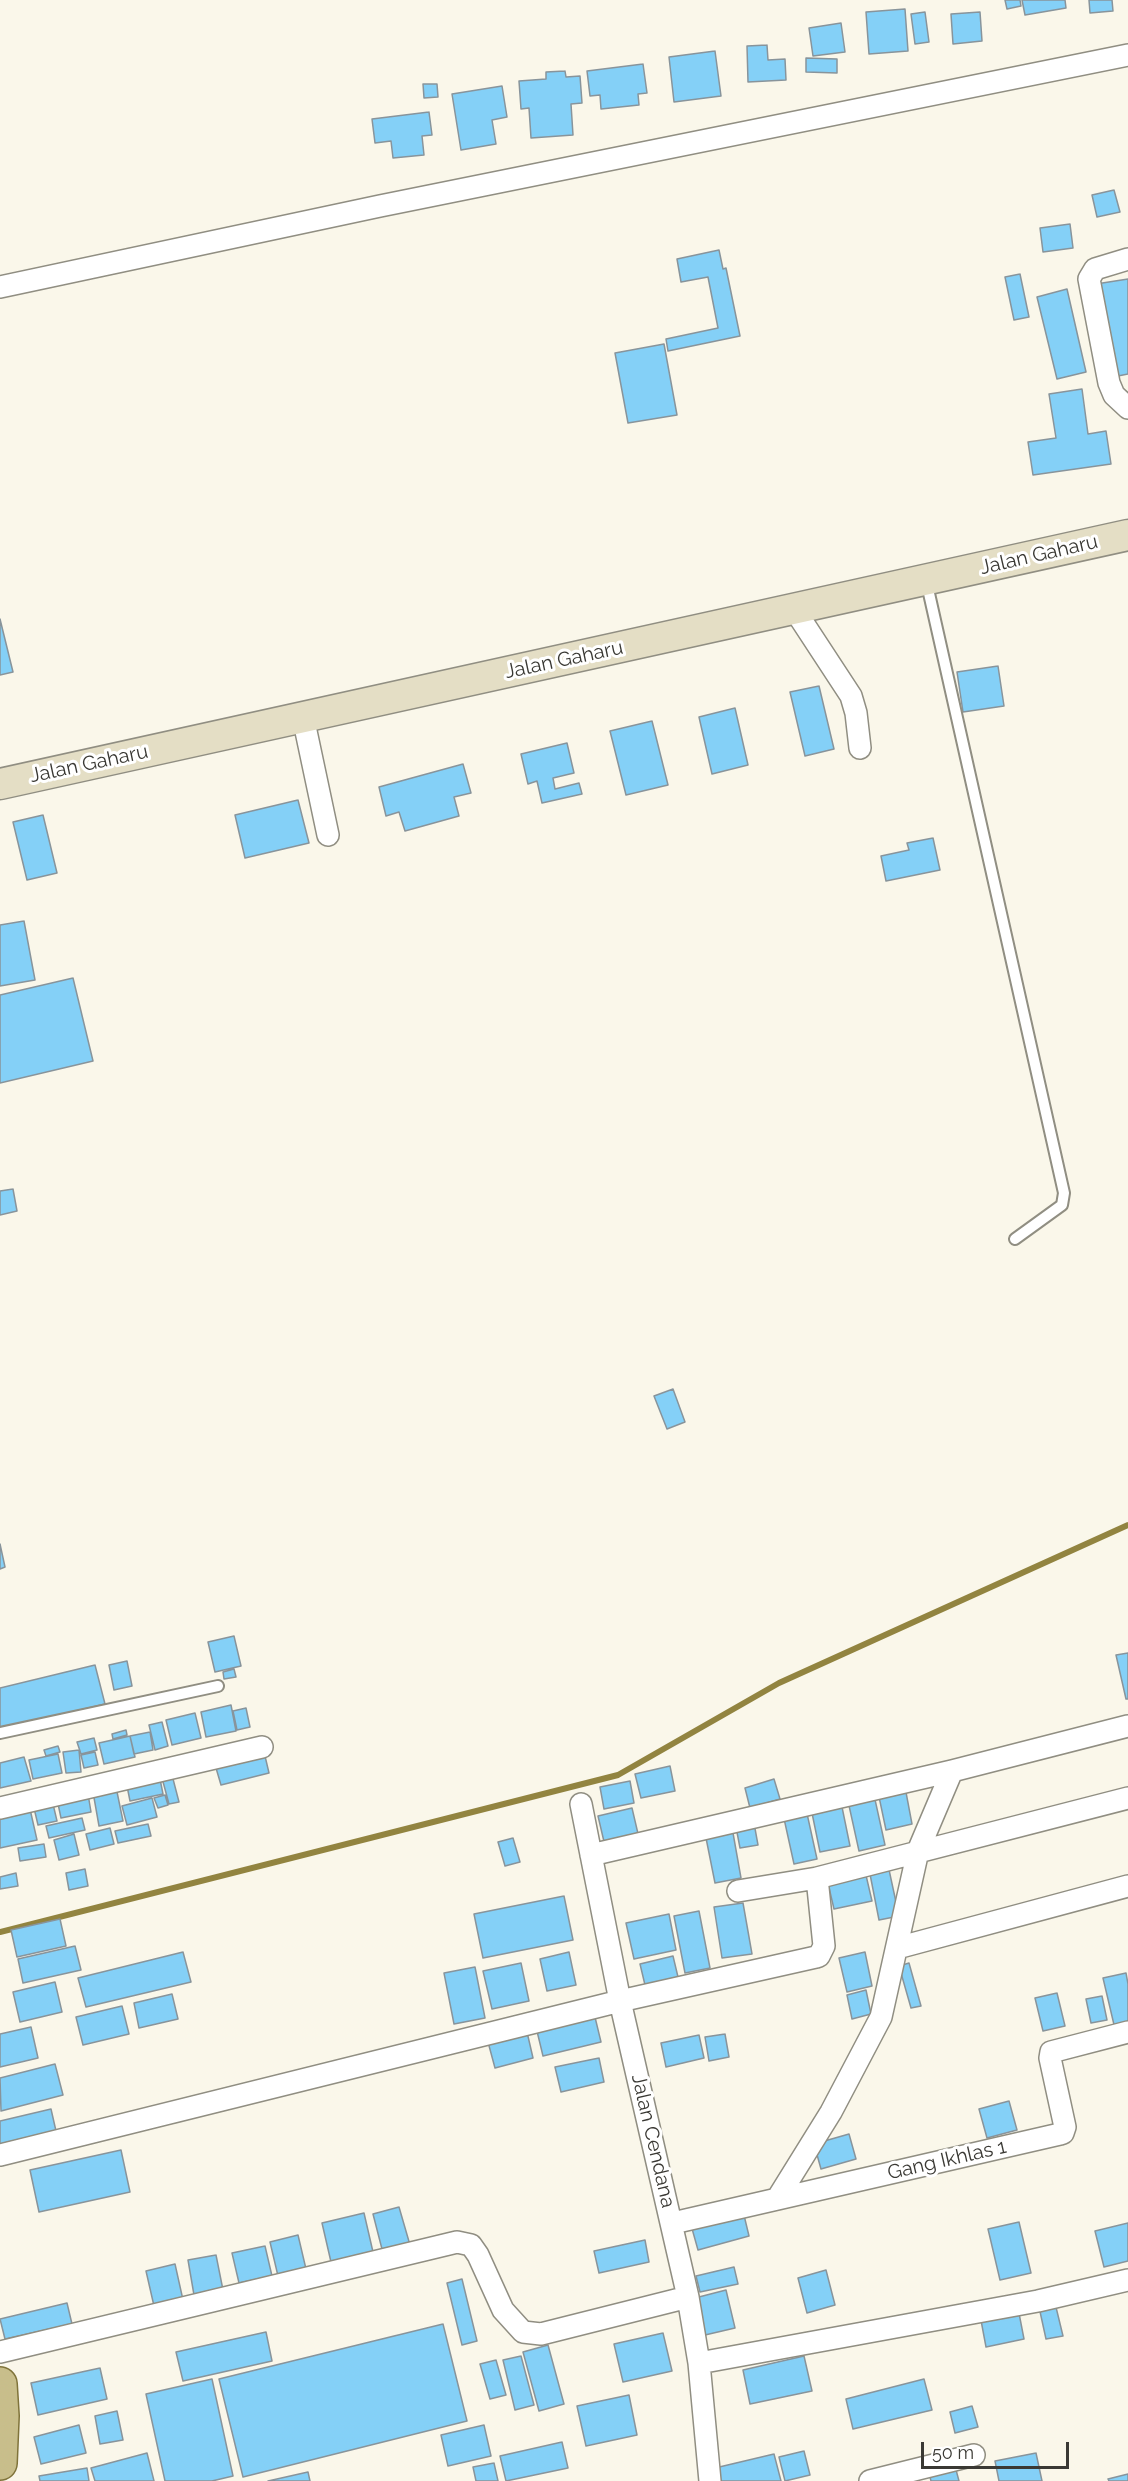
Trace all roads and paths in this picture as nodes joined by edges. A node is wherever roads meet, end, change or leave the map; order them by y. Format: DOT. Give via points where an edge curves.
graph roads {
  1 [pos="1128,55"];
  2 [pos="1128,259"];
  3 [pos="0,287"];
  4 [pos="1128,408"];
  5 [pos="1128,535"];
  6 [pos="926,580"];
  7 [pos="794,609"];
  8 [pos="303,717"];
  9 [pos="861,748"];
  10 [pos="0,784"];
  11 [pos="328,835"];
  12 [pos="1015,1239"];
  13 [pos="218,1686"];
  14 [pos="1128,1726"];
  15 [pos="0,1733"];
  16 [pos="262,1747"];
  17 [pos="952,1771"];
  18 [pos="1128,1798"];
  19 [pos="581,1804"];
  20 [pos="0,1808"];
  21 [pos="918,1851"];
  22 [pos="591,1855"];
  23 [pos="817,1878"];
  24 [pos="1128,1886"];
  25 [pos="738,1891"];
  26 [pos="897,1948"];
  27 [pos="620,2001"];
  28 [pos="1128,2032"];
  29 [pos="0,2155"];
  30 [pos="777,2199"];
  31 [pos="672,2223"];
  32 [pos="1128,2280"];
  33 [pos="688,2297"];
  34 [pos="0,2352"];
  35 [pos="699,2363"];
  36 [pos="0,2384"];
  37 [pos="974,2455"];
  38 [pos="0,2463"];
  39 [pos="710,2481"];
  40 [pos="870,2481"];
  1 -- 3 [label="street"];
  2 -- 4 [label="street" via="1092,271 1089,279 1109,383 1114,395"];
  5 -- 6 [label="street, Jalan Gaharu"];
  6 -- 7 [label="street, Jalan Gaharu"];
  6 -- 12 [label="lane" via="1064,1193 1062,1205"];
  7 -- 8 [label="street, Jalan Gaharu"];
  7 -- 9 [label="street" via="851,696"];
  8 -- 10 [label="street, Jalan Gaharu"];
  8 -- 11 [label="street"];
  13 -- 15 [label="lane"];
  14 -- 17 [label="street"];
  16 -- 20 [label="street"];
  17 -- 21 [label="street"];
  17 -- 22 [label="street"];
  18 -- 21 [label="street"];
  19 -- 22 [label="street, Jalan Cendana"];
  21 -- 23 [label="street"];
  21 -- 26 [label="street"];
  22 -- 27 [label="street, Jalan Cendana"];
  23 -- 25 [label="street"];
  23 -- 27 [label="street" via="824,1946 819,1956"];
  24 -- 26 [label="street"];
  26 -- 30 [label="street" via="880,2017 831,2112"];
  27 -- 29 [label="street"];
  27 -- 31 [label="street, Jalan Cendana"];
  28 -- 30 [label="street, Gang Ikhlas 1" via="1051,2052 1063,2133"];
  30 -- 31 [label="street, Gang Ikhlas 1"];
  31 -- 33 [label="street, Jalan Cendana"];
  32 -- 35 [label="street" via="1038,2301"];
  33 -- 34 [label="street" via="541,2334 523,2332 503,2310 471,2245 457,2242"];
  33 -- 35 [label="street, Jalan Cendana"];
  35 -- 39 [label="street, Jalan Cendana"];
  36 -- 38 [label="main road"];
  37 -- 40 [label="street"];
}
